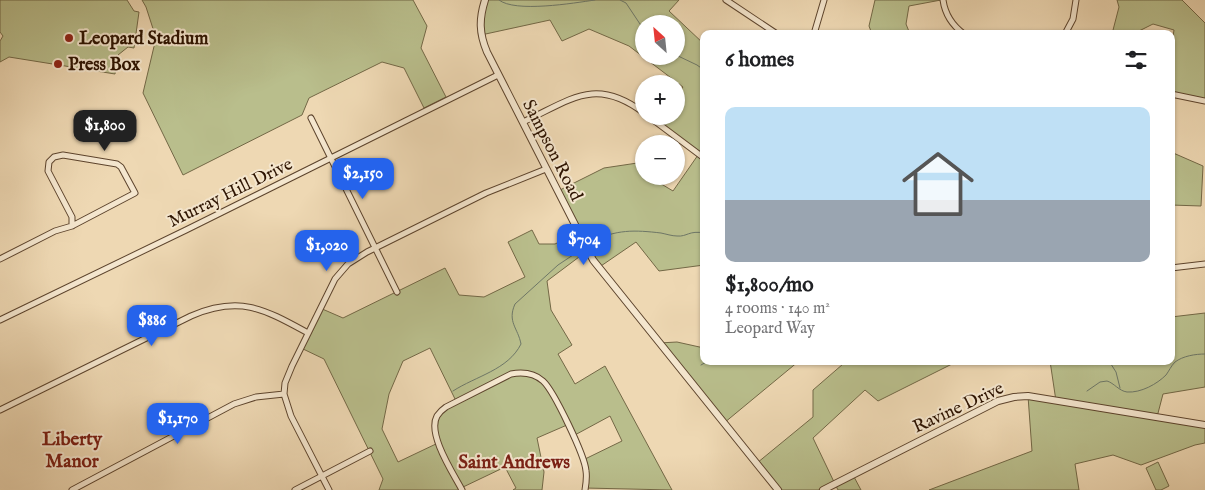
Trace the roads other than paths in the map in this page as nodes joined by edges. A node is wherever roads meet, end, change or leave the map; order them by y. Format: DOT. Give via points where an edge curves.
graph roads {
  1 [pos="485,0"];
  2 [pos="726,0"];
  3 [pos="824,0"];
  4 [pos="943,0"];
  5 [pos="1076,0"];
  6 [pos="771,30"];
  7 [pos="815,30"];
  8 [pos="960,30"];
  9 [pos="1067,30"];
  10 [pos="498,74"];
  11 [pos="1175,95"];
  12 [pos="1205,101"];
  13 [pos="635,107"];
  14 [pos="311,118"];
  15 [pos="523,122"];
  16 [pos="660,125"];
  17 [pos="700,155"];
  18 [pos="330,158"];
  19 [pos="546,169"];
  20 [pos="72,226"];
  21 [pos="375,248"];
  22 [pos="0,259"];
  23 [pos="1205,264"];
  24 [pos="1175,268"];
  25 [pos="397,292"];
  26 [pos="0,320"];
  27 [pos="308,333"];
  28 [pos="284,394"];
  29 [pos="0,410"];
  30 [pos="1205,425"];
  31 [pos="370,451"];
  32 [pos="322,476"];
  33 [pos="836,487"];
  34 [pos="72,490"];
  35 [pos="295,490"];
  36 [pos="329,490"];
  37 [pos="462,490"];
  38 [pos="585,490"];
  39 [pos="778,490"];
  40 [pos="823,490"];
  1 -- 10 [label="street, Sampson Road" via="480,30"];
  2 -- 6 [label="street"];
  3 -- 7 [label="street"];
  4 -- 8 [label="street" via="949,18"];
  5 -- 9 [label="street" via="1073,19"];
  10 -- 15 [label="street, Sampson Road"];
  10 -- 18 [label="street, Murray Hill Drive"];
  11 -- 12 [label="street"];
  13 -- 15 [label="street" via="618,97 593,94 575,98"];
  14 -- 18 [label="street"];
  15 -- 19 [label="street, Sampson Road"];
  16 -- 17 [label="street"];
  18 -- 21 [label="street"];
  18 -- 26 [label="street, Murray Hill Drive"];
  19 -- 21 [label="street"];
  19 -- 39 [label="street, Sampson Road" via="598,268"];
  20 -- 20 [label="street" via="135,193 121,167 63,155 50,161 48,171 72,217"];
  20 -- 22 [label="street" via="54,231"];
  21 -- 25 [label="street"];
  21 -- 27 [label="street" via="352,261 338,274"];
  23 -- 24 [label="street"];
  27 -- 28 [label="street" via="285,383"];
  27 -- 29 [label="street" via="252,307 211,308"];
  28 -- 32 [label="street" via="291,416"];
  28 -- 34 [label="street" via="256,397 234,404"];
  30 -- 33 [label="street, Ravine Drive" via="1028,396 1014,397 998,401"];
  31 -- 32 [label="street"];
  32 -- 35 [label="street"];
  32 -- 36 [label="street"];
  33 -- 40 [label="street, Ravine Drive"];
  37 -- 38 [label="street" via="436,436 437,415 449,405 521,372 543,381 552,393 582,453 586,470"];
}
